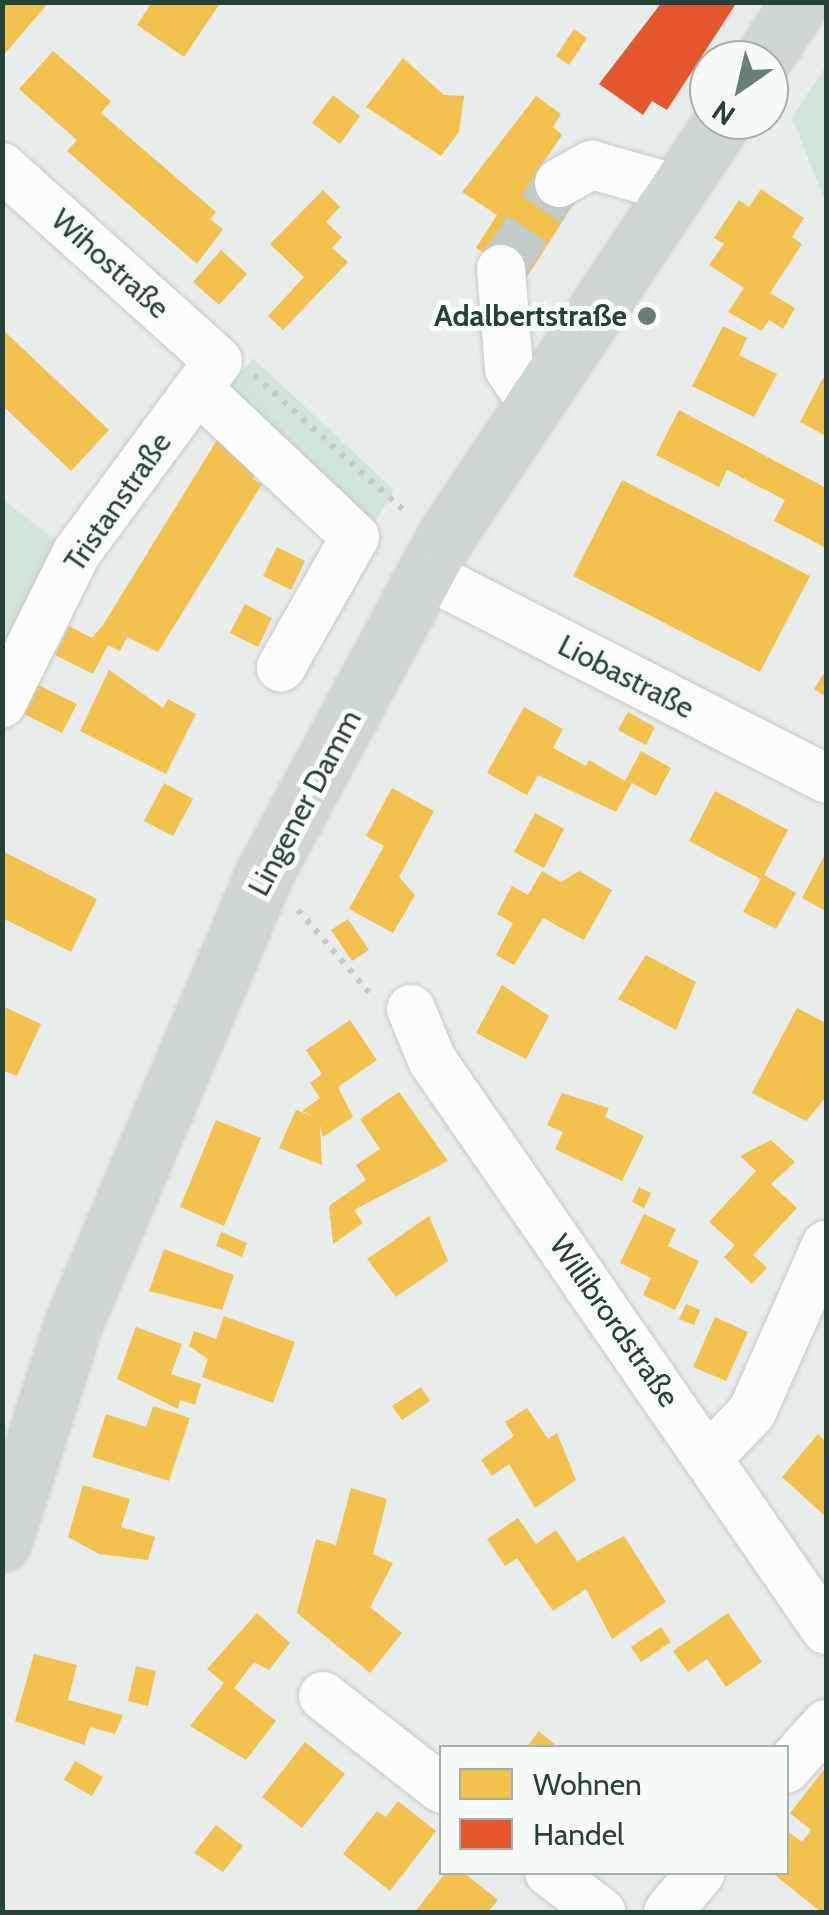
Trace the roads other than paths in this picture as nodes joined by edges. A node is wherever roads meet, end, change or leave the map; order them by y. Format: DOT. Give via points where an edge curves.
graph roads {
  1 [pos="800,2"];
  2 [pos="775,40"];
  3 [pos="710,140"];
  4 [pos="6,176"];
  5 [pos="559,183"];
  6 [pos="677,190"];
  7 [pos="502,269"];
  8 [pos="208,375"];
  9 [pos="533,404"];
  10 [pos="436,555"];
  11 [pos="281,666"];
  12 [pos="2,703"];
  13 [pos="826,780"];
  14 [pos="410,1009"];
  15 [pos="826,1245"];
  16 [pos="708,1456"];
  17 [pos="2,1544"];
  18 [pos="826,1630"];
  19 [pos="323,1696"];
  20 [pos="826,1724"];
  21 [pos="789,1766"];
  22 [pos="439,1787"];
  23 [pos="553,1875"];
  24 [pos="699,1875"];
  25 [pos="601,1912"];
  26 [pos="668,1912"];
  1 -- 2 [label="main road"];
  3 -- 6 [label="main road, Lingener Damm"];
  4 -- 8 [label="street, Wihostraße"];
  5 -- 6 [label="street" via="592,165"];
  6 -- 9 [label="main road, Lingener Damm"];
  7 -- 9 [label="street" via="509,369"];
  8 -- 11 [label="street, Wihostraße" via="355,537"];
  8 -- 12 [label="street, Tristanstraße" via="77,552"];
  9 -- 10 [label="main road, Lingener Damm"];
  10 -- 13 [label="street, Liobastraße"];
  10 -- 17 [label="main road, Lingener Damm" via="266,870 73,1324"];
  14 -- 16 [label="street, Willibrordstraße" via="432,1060"];
  15 -- 16 [label="street" via="752,1412"];
  16 -- 18 [label="street, Willibrordstraße"];
  19 -- 22 [label="street"];
  20 -- 21 [label="street"];
  23 -- 25 [label="street"];
  24 -- 26 [label="street"];
}
